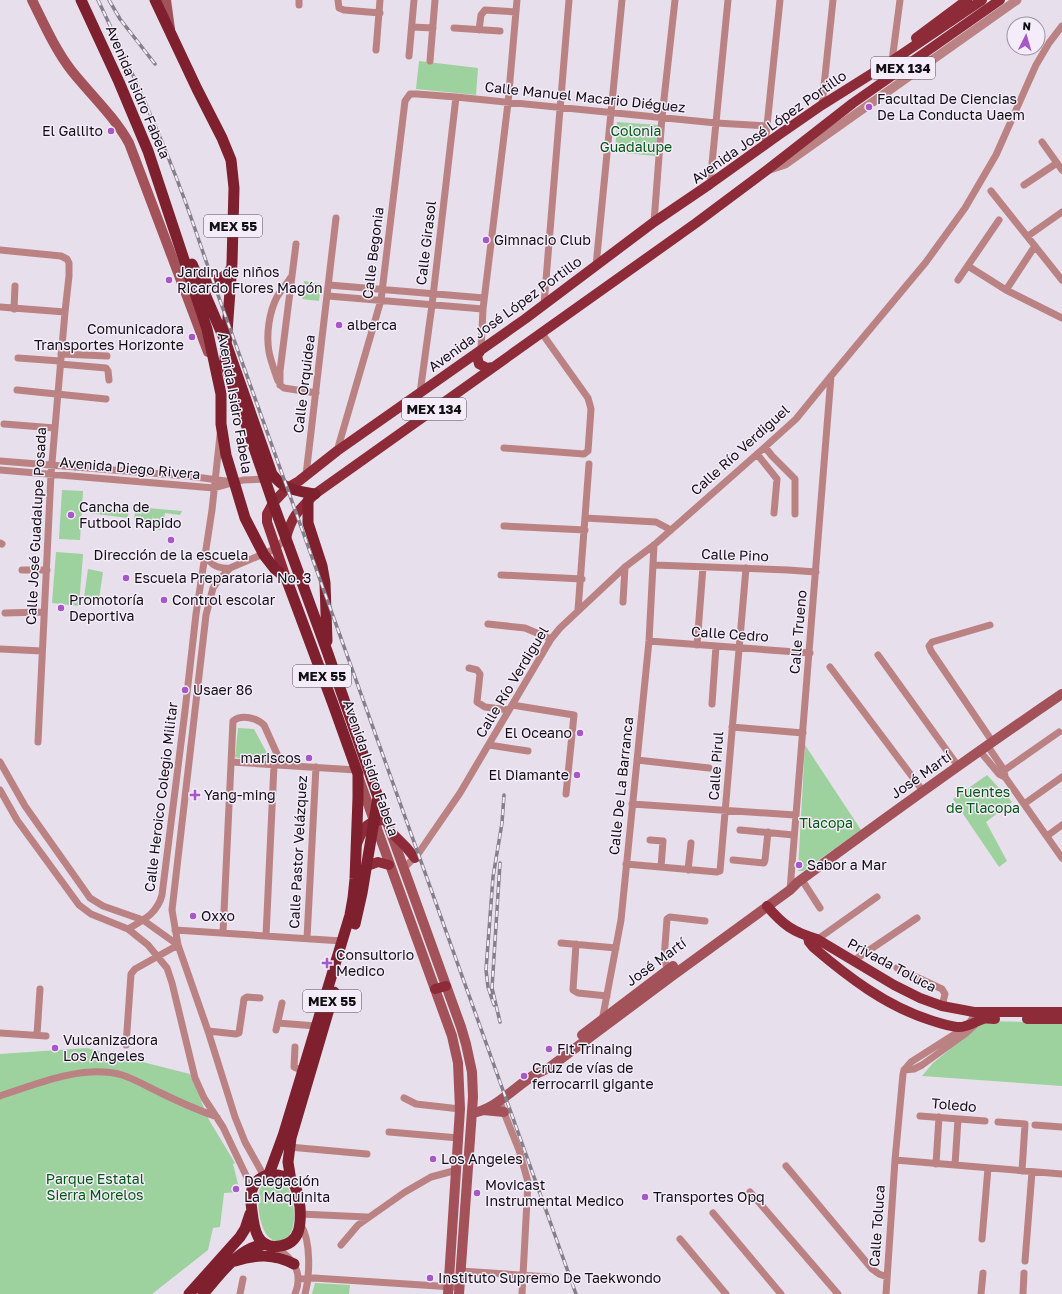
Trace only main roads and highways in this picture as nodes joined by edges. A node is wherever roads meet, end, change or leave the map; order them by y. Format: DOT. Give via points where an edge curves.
graph roads {
  1 [pos="32,0"];
  2 [pos="81,0"];
  3 [pos="155,0"];
  4 [pos="166,0"];
  5 [pos="967,0"];
  6 [pos="982,0"];
  7 [pos="1000,0"];
  8 [pos="171,35"];
  9 [pos="904,53"];
  10 [pos="160,186"];
  11 [pos="231,270"];
  12 [pos="196,274"];
  13 [pos="226,344"];
  14 [pos="481,350"];
  15 [pos="493,367"];
  16 [pos="215,372"];
  17 [pos="287,488"];
  18 [pos="312,497"];
  19 [pos="273,502"];
  20 [pos="286,538"];
  21 [pos="286,578"];
  22 [pos="327,651"];
  23 [pos="1062,694"];
  24 [pos="357,772"];
  25 [pos="378,798"];
  26 [pos="386,820"];
  27 [pos="374,821"];
  28 [pos="391,832"];
  29 [pos="357,844"];
  30 [pos="415,858"];
  31 [pos="389,865"];
  32 [pos="367,866"];
  33 [pos="795,884"];
  34 [pos="767,906"];
  35 [pos="812,940"];
  36 [pos="670,973"];
  37 [pos="446,986"];
  38 [pos="435,989"];
  39 [pos="1062,1012"];
  40 [pos="977,1016"];
  41 [pos="1062,1019"];
  42 [pos="483,1110"];
  43 [pos="504,1112"];
  44 [pos="472,1113"];
  45 [pos="267,1175"];
  46 [pos="291,1181"];
  47 [pos="252,1209"];
  48 [pos="270,1245"];
  49 [pos="231,1263"];
  50 [pos="294,1264"];
  51 [pos="448,1290"];
  52 [pos="460,1291"];
  53 [pos="189,1294"];
  54 [pos="202,1294"];
  1 -- 16 [label="main road, MEX 55" via="63,58 129,142"];
  2 -- 10 [label="highway, Avenida Isidro Fabela / MEX 55" via="119,82"];
  3 -- 8 [label="highway, Avenida Isidro Fabela / MEX 55"];
  4 -- 8 [label="main road"];
  5 -- 9 [label="main road" via="919,35"];
  6 -- 9 [label="main road, Avenida José López Portillo / MEX 134"];
  7 -- 15 [label="main road, Avenida José López Portillo / MEX 134" via="807,138 696,223"];
  8 -- 11 [label="highway, Avenida Isidro Fabela / MEX 55" via="231,160 234,188"];
  9 -- 14 [label="main road, Avenida José López Portillo / MEX 134" via="822,105 654,222"];
  10 -- 12 [label="highway"];
  10 -- 16 [label="highway, Avenida Isidro Fabela / MEX 55" via="207,329"];
  11 -- 12 [label="highway" via="216,281 203,280"];
  11 -- 13 [label="highway, Avenida Isidro Fabela / MEX 55"];
  12 -- 13 [label="highway"];
  13 -- 17 [label="highway" via="269,467 277,480"];
  13 -- 19 [label="highway, Avenida Isidro Fabela / MEX 55" via="226,366"];
  14 -- 15 [label="main road" via="477,356 479,364 487,368"];
  14 -- 17 [label="main road, Avenida José López Portillo / MEX 134"];
  15 -- 18 [label="main road, Avenida José López Portillo / MEX 134"];
  16 -- 21 [label="highway, Avenida Isidro Fabela / MEX 55" via="221,394 226,455 245,518 264,555"];
  17 -- 18 [label="highway"];
  17 -- 19 [label="main road, Avenida José López Portillo / MEX 134"];
  18 -- 20 [label="main road, Avenida José López Portillo / MEX 134" via="296,513"];
  18 -- 22 [label="highway" via="308,523 325,583"];
  19 -- 20 [label="highway, Avenida Isidro Fabela / MEX 55"];
  19 -- 21 [label="main road, Avenida José López Portillo / MEX 55" via="267,514 267,522"];
  20 -- 22 [label="highway, Avenida Isidro Fabela / MEX 55"];
  21 -- 24 [label="highway, Avenida Isidro Fabela / MEX 55"];
  22 -- 25 [label="highway, Avenida Isidro Fabela / MEX 55"];
  23 -- 33 [label="main road, José Martí"];
  24 -- 27 [label="main road, Avenida Isidro Fabela / MEX 55"];
  24 -- 29 [label="highway, MEX 55"];
  25 -- 26 [label="main road, Avenida Isidro Fabela / MEX 55"];
  25 -- 27 [label="highway"];
  26 -- 27 [label="main road"];
  26 -- 28 [label="main road, Avenida Isidro Fabela / MEX 55"];
  27 -- 29 [label="main road" via="365,827"];
  27 -- 31 [label="main road, Avenida Isidro Fabela / MEX 55"];
  27 -- 32 [label="highway, MEX 55"];
  28 -- 30 [label="main road"];
  28 -- 37 [label="main road, Avenida Isidro Fabela / MEX 55"];
  29 -- 45 [label="highway, MEX 55" via="353,898 342,941 283,1136"];
  31 -- 32 [label="main road" via="378,862"];
  31 -- 38 [label="main road, Avenida Isidro Fabela / MEX 55"];
  32 -- 46 [label="highway, MEX 55" via="358,915 289,1147"];
  33 -- 34 [label="main road, José Martí"];
  33 -- 36 [label="main road, José Martí"];
  34 -- 35 [label="main road, Privada Toluca" via="782,923"];
  34 -- 36 [label="main road, José Martí"];
  35 -- 40 [label="main road, Privada Toluca" via="920,998"];
  35 -- 40 [label="main road, Privada Toluca" via="861,984 891,1004 920,1017 958,1027 966,1027"];
  36 -- 42 [label="main road, José Martí" via="550,1067"];
  37 -- 38 [label="main road"];
  37 -- 44 [label="main road, Avenida Isidro Fabela / MEX 55" via="470,1058 473,1084"];
  38 -- 51 [label="main road, Avenida Isidro Fabela / MEX 55" via="455,1049 460,1079 457,1170"];
  39 -- 40 [label="main road"];
  40 -- 41 [label="main road" via="983,1019"];
  42 -- 43 [label="main road"];
  42 -- 44 [label="main road, José Martí"];
  44 -- 52 [label="main road, Avenida Isidro Fabela / MEX 55"];
  45 -- 46 [label="highway" via="283,1176"];
  45 -- 47 [label="highway" via="260,1178 252,1188"];
  46 -- 48 [label="highway" via="296,1189 300,1219 298,1233 284,1246"];
  47 -- 48 [label="highway" via="255,1232"];
  47 -- 53 [label="highway" via="240,1237"];
  48 -- 49 [label="highway" via="259,1244 247,1249"];
  49 -- 50 [label="highway" via="262,1255"];
  49 -- 54 [label="highway"];
}
